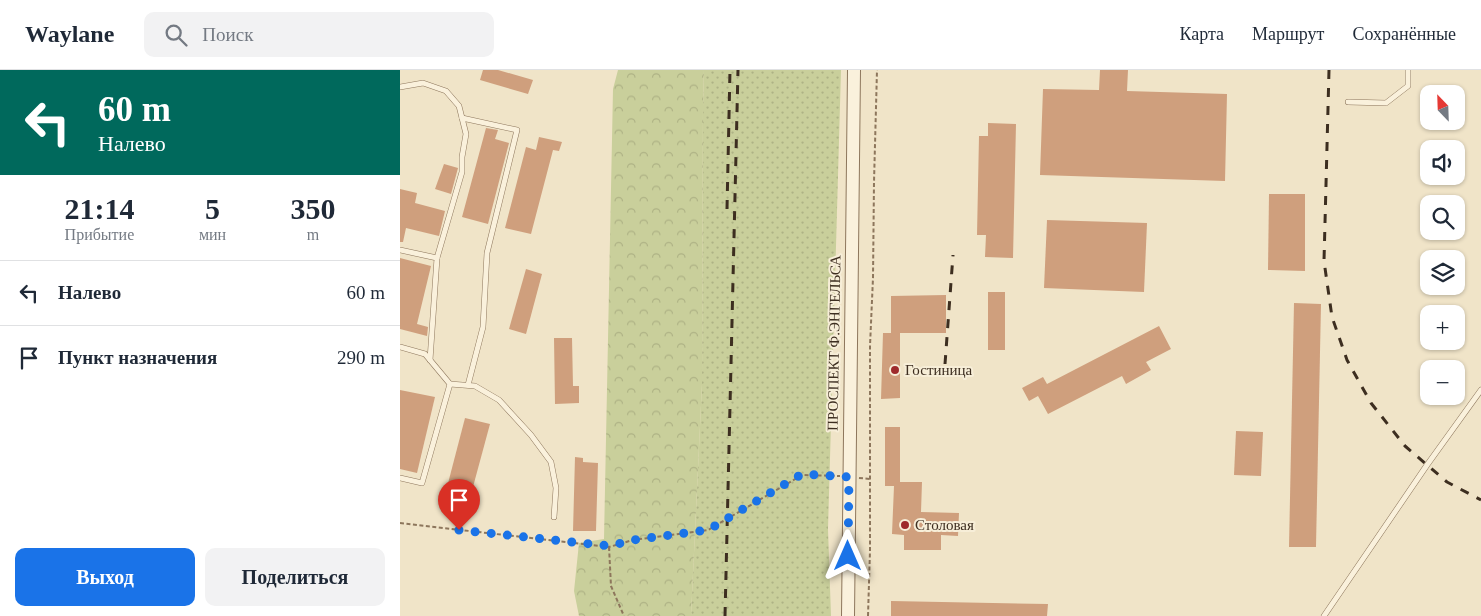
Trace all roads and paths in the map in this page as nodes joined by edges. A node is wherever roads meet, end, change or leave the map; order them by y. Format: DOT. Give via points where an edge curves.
graph roads {
  1 [pos="854,70"];
  2 [pos="877,70"];
  3 [pos="1408,70"];
  4 [pos="400,87"];
  5 [pos="1348,102"];
  6 [pos="462,118"];
  7 [pos="400,250"];
  8 [pos="437,258"];
  9 [pos="400,348"];
  10 [pos="430,360"];
  11 [pos="450,384"];
  12 [pos="468,385"];
  13 [pos="1481,390"];
  14 [pos="849,477"];
  15 [pos="400,478"];
  16 [pos="870,479"];
  17 [pos="554,517"];
  18 [pos="400,523"];
  19 [pos="610,546"];
  20 [pos="624,616"];
  21 [pos="848,616"];
  22 [pos="868,616"];
  23 [pos="1324,616"];
  1 -- 14 [label="street, ПРОСПЕКТ Ф.ЭНГЕЛЬСА"];
  2 -- 16 [label="path"];
  3 -- 5 [label="lane" via="1408,86 1386,103"];
  4 -- 6 [label="lane" via="423,83 446,91 459,106"];
  6 -- 8 [label="lane" via="466,134 462,172"];
  6 -- 12 [label="lane" via="517,130 486,253 483,327"];
  7 -- 8 [label="lane"];
  8 -- 10 [label="lane"];
  9 -- 10 [label="lane" via="425,354"];
  10 -- 11 [label="lane"];
  11 -- 12 [label="lane"];
  11 -- 15 [label="lane" via="422,482"];
  12 -- 17 [label="lane" via="499,400 531,434 551,462 556,488"];
  13 -- 23 [label="lane"];
  14 -- 16 [label="path"];
  14 -- 19 [label="path" via="802,474 708,530"];
  14 -- 21 [label="street, ПРОСПЕКТ Ф.ЭНГЕЛЬСА"];
  16 -- 22 [label="path"];
  18 -- 19 [label="path"];
  19 -- 20 [label="path" via="611,586"];
}
